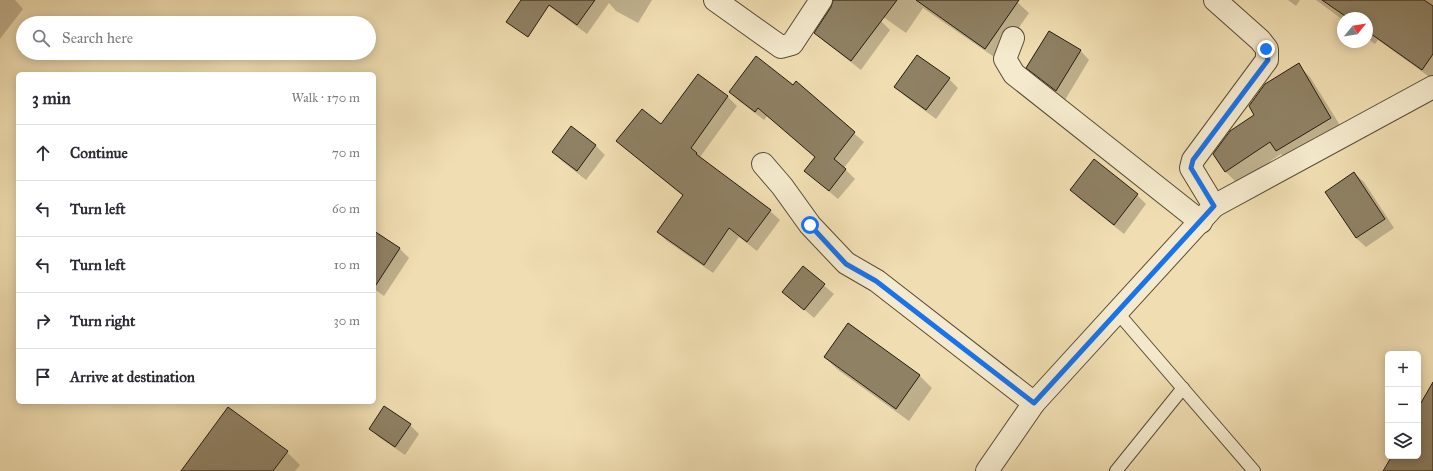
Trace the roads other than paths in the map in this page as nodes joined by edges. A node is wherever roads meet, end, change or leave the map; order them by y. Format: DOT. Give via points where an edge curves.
graph roads {
  1 [pos="716,0"];
  2 [pos="821,0"];
  3 [pos="1215,0"];
  4 [pos="1013,38"];
  5 [pos="1433,87"];
  6 [pos="763,164"];
  7 [pos="1207,214"];
  8 [pos="1117,312"];
  9 [pos="1183,388"];
  10 [pos="1034,403"];
  11 [pos="988,471"];
  12 [pos="1116,471"];
  13 [pos="1254,471"];
  1 -- 2 [label="street" via="781,47 792,44"];
  3 -- 7 [label="street" via="1260,40 1266,49 1268,60 1193,160 1191,168"];
  4 -- 7 [label="street" via="1005,59 1014,74"];
  5 -- 7 [label="street"];
  6 -- 10 [label="street" via="810,225 846,264 876,281"];
  7 -- 8 [label="street"];
  8 -- 9 [label="lane"];
  8 -- 10 [label="street"];
  9 -- 12 [label="lane"];
  9 -- 13 [label="lane"];
  10 -- 11 [label="street"];
}
